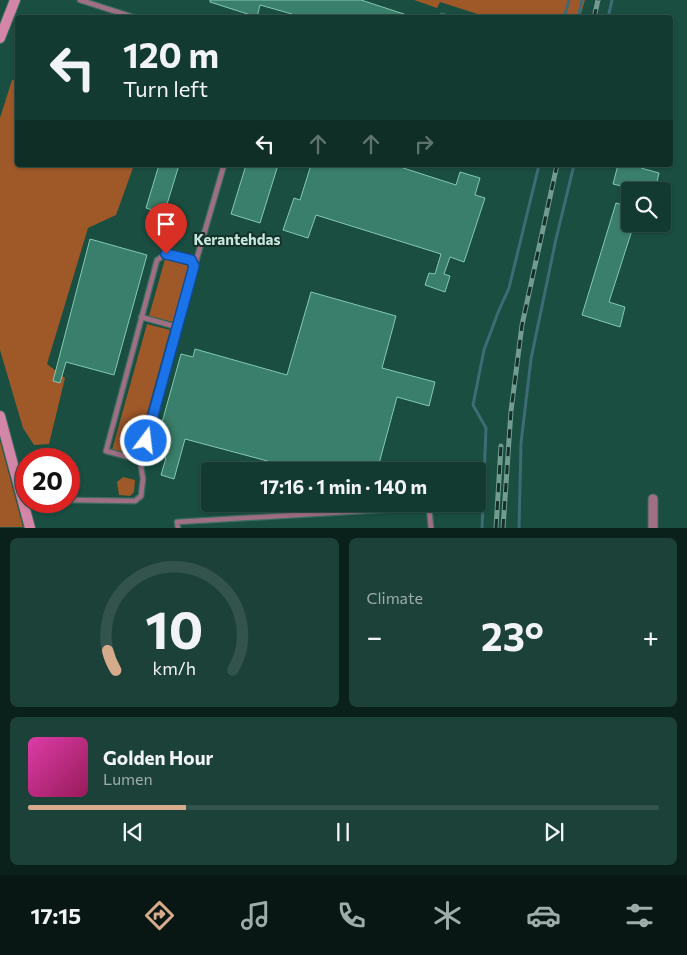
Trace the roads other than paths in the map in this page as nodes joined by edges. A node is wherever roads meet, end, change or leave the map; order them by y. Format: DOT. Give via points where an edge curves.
graph roads {
  1 [pos="15,0"];
  2 [pos="80,0"];
  3 [pos="127,15"];
  4 [pos="0,38"];
  5 [pos="223,167"];
  6 [pos="194,266"];
  7 [pos="141,317"];
  8 [pos="176,327"];
  9 [pos="0,416"];
  10 [pos="140,460"];
  11 [pos="15,467"];
  12 [pos="654,499"];
  13 [pos="80,500"];
  14 [pos="27,513"];
  15 [pos="30,528"];
  16 [pos="178,528"];
  17 [pos="431,528"];
  18 [pos="653,528"];
  1 -- 4 [label="street"];
  2 -- 3 [label="lane"];
  5 -- 6 [label="lane"];
  6 -- 7 [label="lane" via="191,260 166,254 157,260"];
  6 -- 8 [label="lane"];
  7 -- 8 [label="lane"];
  7 -- 10 [label="lane" via="106,451"];
  8 -- 10 [label="lane"];
  9 -- 11 [label="street"];
  10 -- 13 [label="lane" via="141,496 135,501"];
  12 -- 18 [label="street"];
  14 -- 15 [label="street"];
  16 -- 17 [label="lane" via="177,522 429,507"];
}
